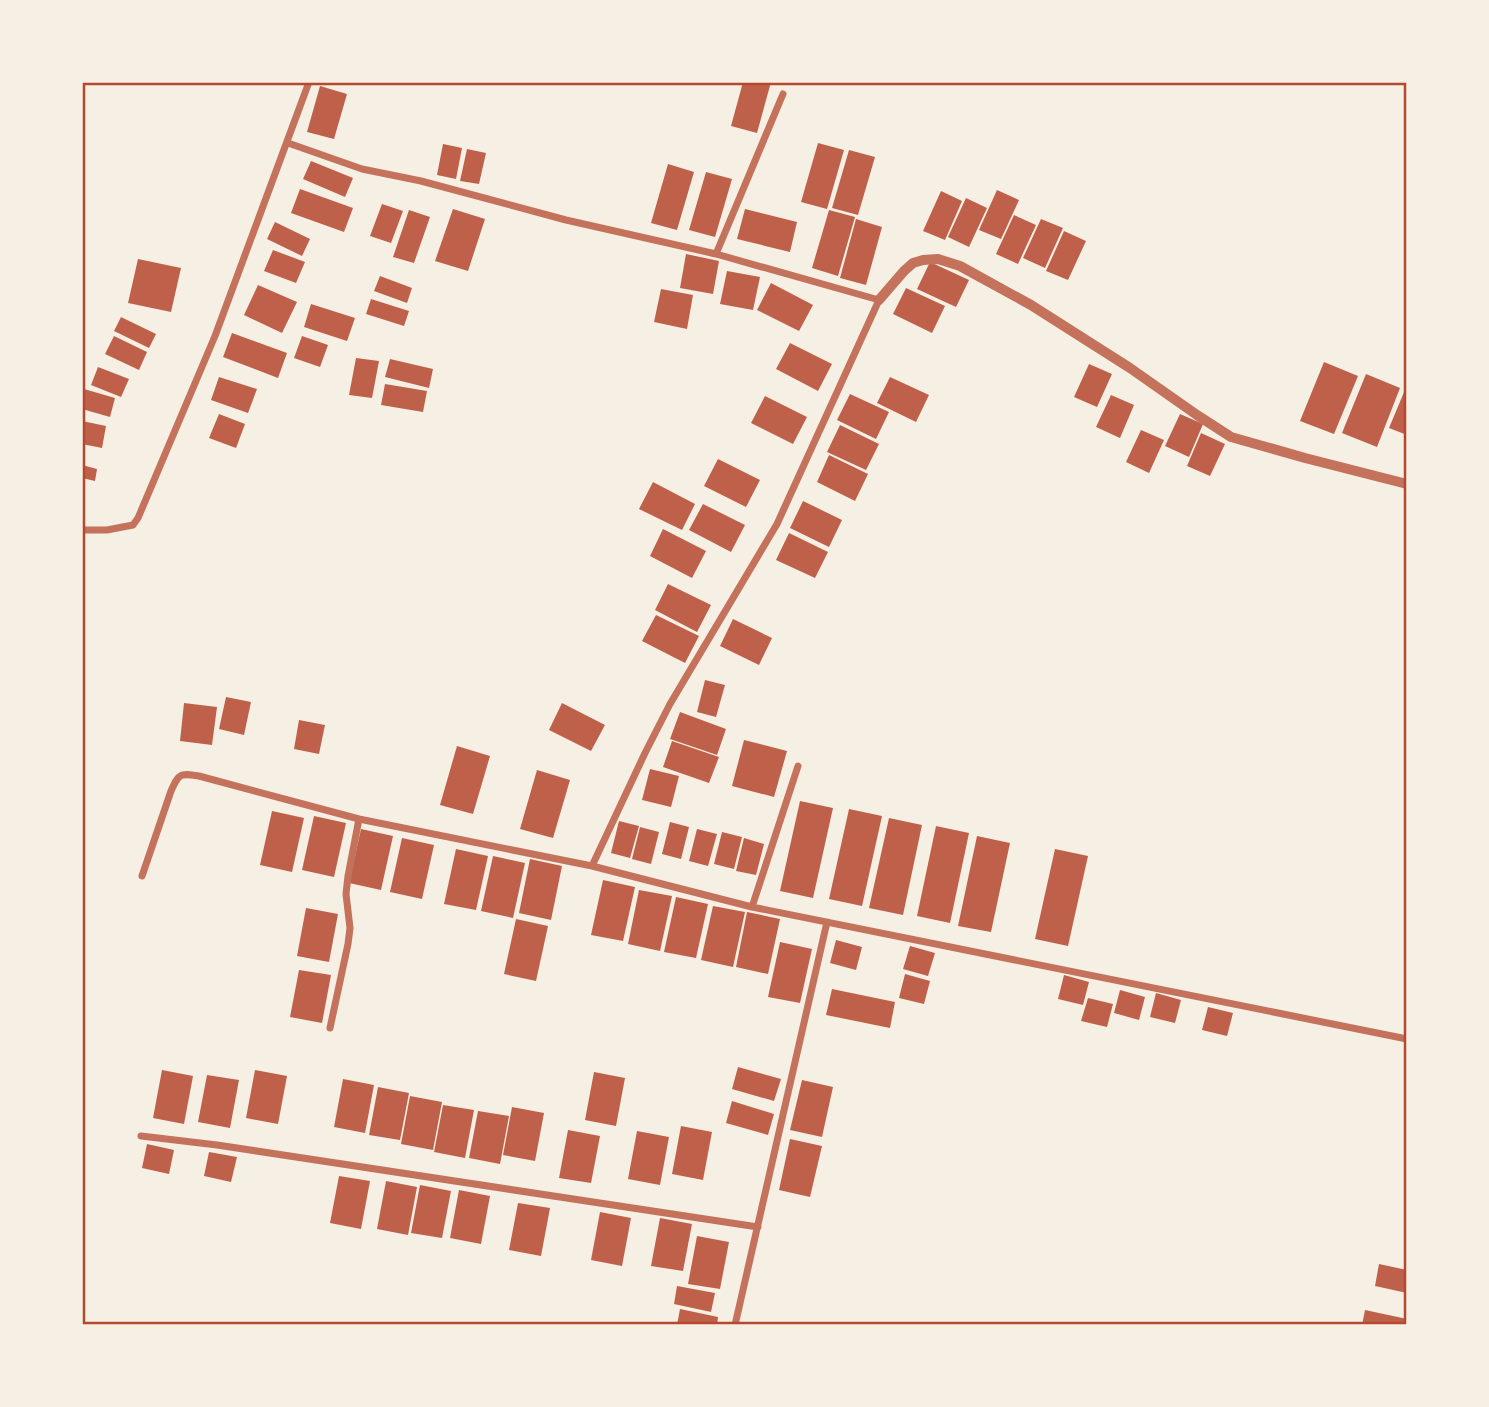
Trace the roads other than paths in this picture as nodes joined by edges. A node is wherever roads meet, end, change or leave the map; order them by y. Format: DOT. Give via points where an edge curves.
graph roads {
  1 [pos="309,82"];
  2 [pos="783,94"];
  3 [pos="288,143"];
  4 [pos="716,254"];
  5 [pos="879,300"];
  6 [pos="1407,484"];
  7 [pos="82,530"];
  8 [pos="798,766"];
  9 [pos="359,818"];
  10 [pos="592,866"];
  11 [pos="142,876"];
  12 [pos="752,907"];
  13 [pos="827,922"];
  14 [pos="330,1028"];
  15 [pos="1407,1038"];
  16 [pos="141,1136"];
  17 [pos="758,1227"];
  18 [pos="735,1325"];
  1 -- 3 [label="street"];
  2 -- 4 [label="street"];
  3 -- 4 [label="street" via="362,169"];
  3 -- 7 [label="street" via="215,336 138,518 133,525"];
  4 -- 5 [label="street"];
  5 -- 6 [label="street" via="913,264 938,259 949,262 1031,305 1231,437"];
  5 -- 10 [label="street" via="777,524 670,704"];
  8 -- 12 [label="street"];
  9 -- 10 [label="street"];
  9 -- 11 [label="street" via="180,775"];
  9 -- 14 [label="street" via="346,894 348,944"];
  10 -- 12 [label="street"];
  12 -- 13 [label="street"];
  13 -- 15 [label="street"];
  13 -- 17 [label="street"];
  16 -- 17 [label="street"];
  17 -- 18 [label="street"];
}
